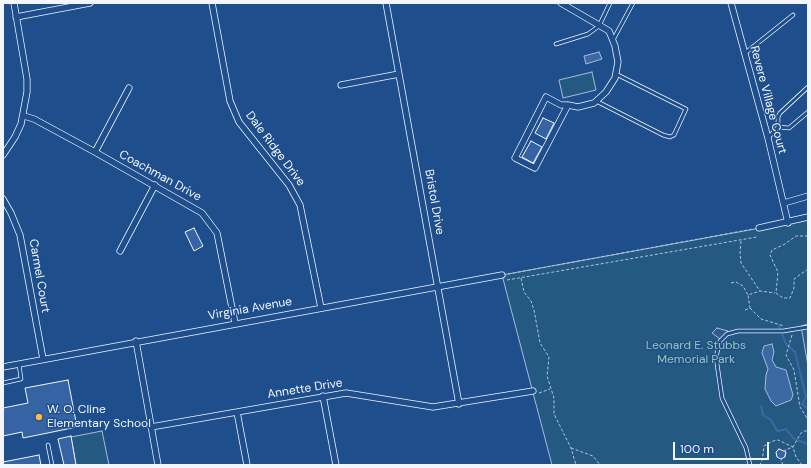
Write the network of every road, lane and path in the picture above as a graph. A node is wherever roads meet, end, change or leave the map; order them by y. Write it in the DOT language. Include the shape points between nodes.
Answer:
graph roads {
  1 [pos="14,3"];
  2 [pos="90,3"];
  3 [pos="212,3"];
  4 [pos="386,3"];
  5 [pos="561,3"];
  6 [pos="610,3"];
  7 [pos="633,3"];
  8 [pos="731,3"];
  9 [pos="793,15"];
  10 [pos="16,16"];
  11 [pos="599,26"];
  12 [pos="613,40"];
  13 [pos="556,44"];
  14 [pos="744,54"];
  15 [pos="399,74"];
  16 [pos="616,74"];
  17 [pos="341,85"];
  18 [pos="808,87"];
  19 [pos="129,88"];
  20 [pos="596,101"];
  21 [pos="568,105"];
  22 [pos="808,112"];
  23 [pos="24,116"];
  24 [pos="778,127"];
  25 [pos="768,138"];
  26 [pos="95,152"];
  27 [pos="3,155"];
  28 [pos="155,185"];
  29 [pos="808,196"];
  30 [pos="3,200"];
  31 [pos="784,203"];
  32 [pos="808,217"];
  33 [pos="788,223"];
  34 [pos="759,228"];
  35 [pos="808,236"];
  36 [pos="757,237"];
  37 [pos="741,240"];
  38 [pos="120,251"];
  39 [pos="808,269"];
  40 [pos="503,278"];
  41 [pos="521,278"];
  42 [pos="731,283"];
  43 [pos="438,286"];
  44 [pos="760,291"];
  45 [pos="776,293"];
  46 [pos="748,295"];
  47 [pos="320,308"];
  48 [pos="750,308"];
  49 [pos="745,310"];
  50 [pos="234,323"];
  51 [pos="808,327"];
  52 [pos="793,329"];
  53 [pos="136,341"];
  54 [pos="43,359"];
  55 [pos="19,364"];
  56 [pos="3,367"];
  57 [pos="3,383"];
  58 [pos="551,388"];
  59 [pos="533,391"];
  60 [pos="323,396"];
  61 [pos="459,404"];
  62 [pos="237,412"];
  63 [pos="808,420"];
  64 [pos="151,427"];
  65 [pos="808,431"];
  66 [pos="48,445"];
  67 [pos="793,447"];
  68 [pos="571,448"];
  69 [pos="52,465"];
  70 [pos="158,465"];
  71 [pos="247,465"];
  72 [pos="336,465"];
  73 [pos="576,465"];
  74 [pos="600,465"];
  75 [pos="750,465"];
  76 [pos="759,465"];
  77 [pos="783,465"];
  78 [pos="802,465"];
  1 -- 10 [label="street"];
  2 -- 10 [label="street"];
  3 -- 47 [label="street, Dale Ridge Drive" via="230,101 239,122 289,185 300,205"];
  4 -- 15 [label="street, Bristol Drive"];
  5 -- 11 [label="street"];
  6 -- 11 [label="lane"];
  7 -- 12 [label="lane"];
  8 -- 14 [label="street, Revere Village Court"];
  9 -- 14 [label="lane"];
  10 -- 23 [label="street" via="27,79 28,92"];
  11 -- 12 [label="street" via="609,32"];
  11 -- 13 [label="lane" via="588,34"];
  12 -- 16 [label="street" via="618,62"];
  14 -- 25 [label="street, Revere Village Court"];
  15 -- 17 [label="street"];
  15 -- 43 [label="street, Bristol Drive"];
  16 -- 20 [label="street" via="606,92"];
  16 -- 20 [label="lane" via="686,109 674,135 663,135"];
  18 -- 24 [label="lane" via="780,113"];
  19 -- 26 [label="street"];
  20 -- 21 [label="street" via="578,107"];
  21 -- 21 [label="street" via="561,105 546,97 515,158 535,168"];
  22 -- 24 [label="lane" via="789,128"];
  23 -- 26 [label="street, Coachman Drive" via="34,118"];
  23 -- 27 [label="street" via="15,137"];
  24 -- 25 [label="lane"];
  25 -- 31 [label="street, Revere Village Court"];
  26 -- 28 [label="street, Coachman Drive"];
  28 -- 38 [label="street"];
  28 -- 50 [label="street, Coachman Drive" via="202,213 214,227"];
  29 -- 31 [label="street"];
  30 -- 54 [label="street, Carmel Court" via="12,213 20,235"];
  31 -- 33 [label="street, Revere Village Court"];
  32 -- 33 [label="street"];
  33 -- 34 [label="street"];
  34 -- 40 [label="path"];
  35 -- 45 [label="path" via="796,236 772,250 770,255 778,272"];
  36 -- 37 [label="path"];
  37 -- 41 [label="path"];
  37 -- 44 [label="path" via="741,263"];
  39 -- 45 [label="path" via="794,279 790,298 783,298"];
  40 -- 41 [label="path"];
  40 -- 43 [label="street, Virginia Avenue"];
  41 -- 58 [label="path" via="524,292 534,310 540,343 549,357 547,376"];
  42 -- 46 [label="path" via="736,282 743,286"];
  43 -- 47 [label="street, Virginia Avenue"];
  43 -- 61 [label="street, Bristol Drive"];
  44 -- 45 [label="path"];
  44 -- 46 [label="path"];
  46 -- 48 [label="path"];
  47 -- 50 [label="street, Virginia Avenue"];
  48 -- 49 [label="path"];
  48 -- 52 [label="path" via="761,319"];
  50 -- 53 [label="street, Virginia Avenue"];
  51 -- 52 [label="lane"];
  52 -- 63 [label="path" via="786,355 794,370 800,407"];
  52 -- 75 [label="lane" via="738,331 727,334 720,340 716,357 722,398 746,448"];
  53 -- 54 [label="street, Virginia Avenue"];
  53 -- 64 [label="street"];
  54 -- 55 [label="street, Virginia Avenue"];
  55 -- 56 [label="street, Virginia Avenue"];
  55 -- 57 [label="lane" via="21,379"];
  58 -- 59 [label="path" via="534,394"];
  58 -- 68 [label="path" via="554,414"];
  59 -- 61 [label="street, Annette Drive"];
  60 -- 61 [label="street, Annette Drive" via="355,393 433,407"];
  60 -- 62 [label="street, Annette Drive"];
  60 -- 72 [label="street"];
  62 -- 64 [label="street, Annette Drive"];
  62 -- 71 [label="street"];
  64 -- 70 [label="street"];
  65 -- 67 [label="path" via="801,433"];
  66 -- 69 [label="lane"];
  67 -- 76 [label="path" via="778,440 773,441 764,446 762,462"];
  67 -- 77 [label="path" via="785,450 785,456 781,460"];
  67 -- 78 [label="path"];
  68 -- 73 [label="path"];
  68 -- 74 [label="path" via="593,456"];
}
